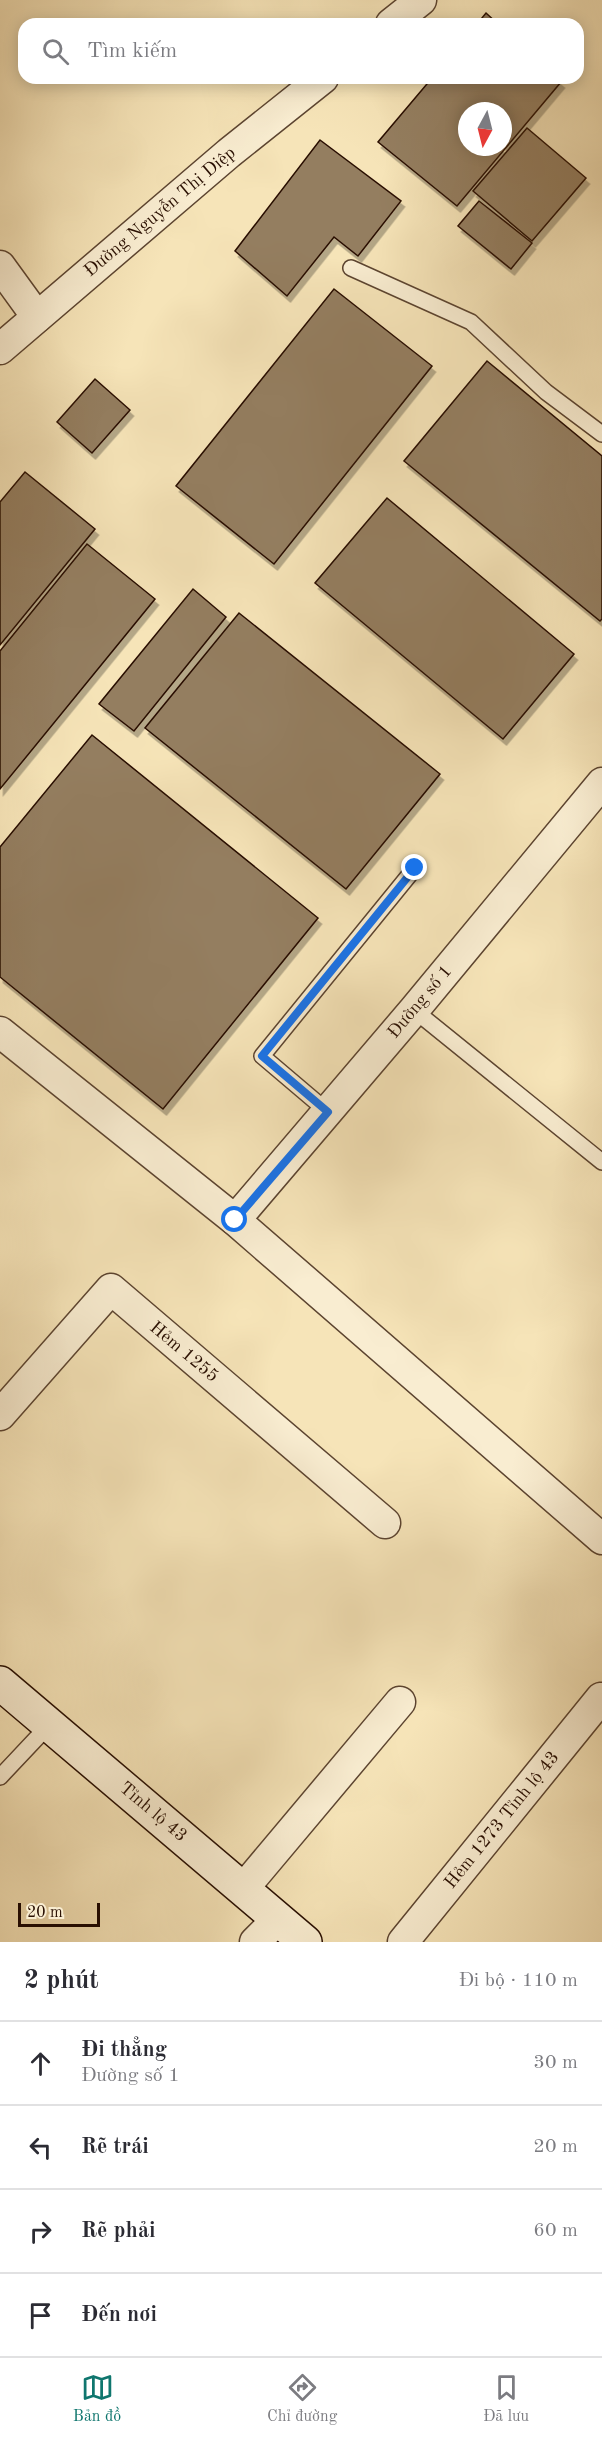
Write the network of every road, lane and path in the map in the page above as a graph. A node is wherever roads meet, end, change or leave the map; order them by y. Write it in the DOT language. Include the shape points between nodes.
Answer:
graph roads {
  1 [pos="421,0"];
  2 [pos="398,18"];
  3 [pos="315,84"];
  4 [pos="0,266"];
  5 [pos="351,268"];
  6 [pos="37,317"];
  7 [pos="0,349"];
  8 [pos="602,434"];
  9 [pos="602,783"];
  10 [pos="415,868"];
  11 [pos="414,1010"];
  12 [pos="0,1032"];
  13 [pos="328,1112"];
  14 [pos="602,1162"];
  15 [pos="235,1220"];
  16 [pos="0,1415"];
  17 [pos="386,1523"];
  18 [pos="602,1539"];
  19 [pos="0,1683"];
  20 [pos="601,1698"];
  21 [pos="400,1702"];
  22 [pos="50,1725"];
  23 [pos="0,1777"];
  24 [pos="243,1889"];
  25 [pos="278,1919"];
  26 [pos="255,1942"];
  27 [pos="305,1942"];
  28 [pos="404,1942"];
  1 -- 2 [label="street"];
  3 -- 6 [label="street, Đường Nguyễn Thị Diệp"];
  4 -- 6 [label="street"];
  5 -- 8 [label="lane" via="471,322 546,392"];
  6 -- 7 [label="street, Đường Nguyễn Thị Diệp"];
  9 -- 11 [label="street, Đường số 1"];
  10 -- 13 [label="lane" via="262,1056"];
  11 -- 13 [label="street, Đường số 1"];
  11 -- 14 [label="lane"];
  12 -- 15 [label="street"];
  13 -- 15 [label="street, Đường số 1"];
  15 -- 18 [label="street"];
  16 -- 17 [label="street, Hẻm 1255" via="111,1289"];
  19 -- 22 [label="main road, Tỉnh lộ 43"];
  20 -- 28 [label="street, Hẻm 1273 Tỉnh lộ 43"];
  21 -- 24 [label="street"];
  22 -- 23 [label="lane"];
  22 -- 24 [label="main road, Tỉnh lộ 43"];
  24 -- 25 [label="main road, Tỉnh lộ 43"];
  25 -- 26 [label="street"];
  25 -- 27 [label="main road, Tỉnh lộ 43"];
}
